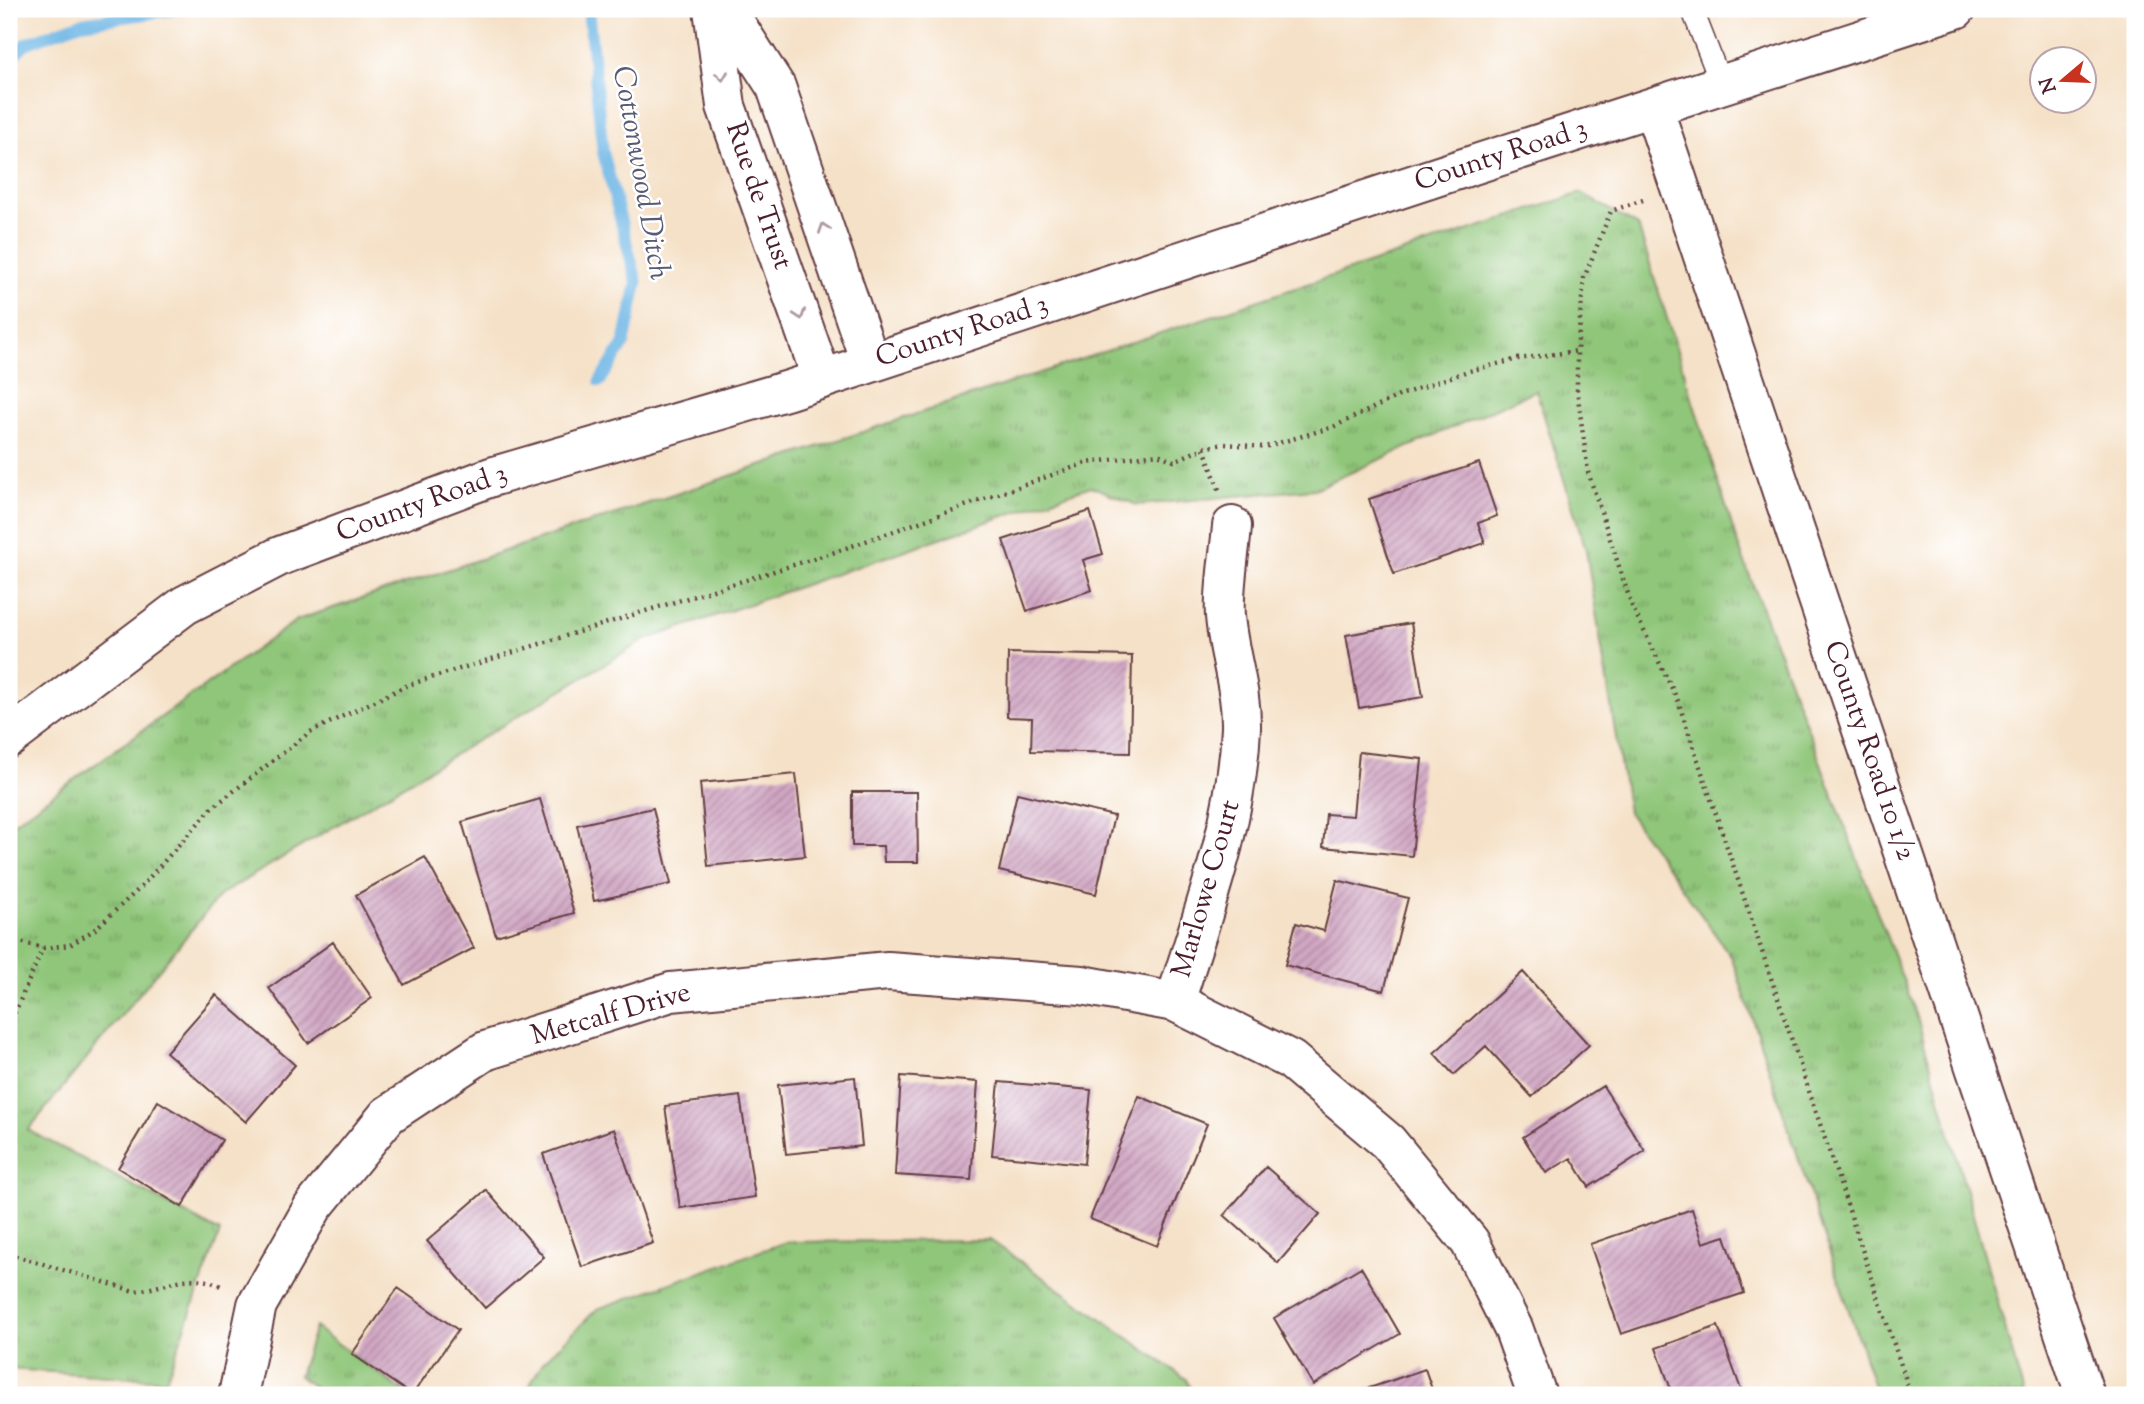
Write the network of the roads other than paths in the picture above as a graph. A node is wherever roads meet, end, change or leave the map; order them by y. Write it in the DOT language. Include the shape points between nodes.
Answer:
graph roads {
  1 [pos="713,9"];
  2 [pos="726,9"];
  3 [pos="1692,9"];
  4 [pos="1956,9"];
  5 [pos="1721,86"];
  6 [pos="1653,107"];
  7 [pos="870,362"];
  8 [pos="822,379"];
  9 [pos="1232,526"];
  10 [pos="9,738"];
  11 [pos="1175,1002"];
  12 [pos="238,1395"];
  13 [pos="1537,1395"];
  14 [pos="2085,1395"];
  1 -- 8 [label="street, Rue de Trust, one-way" via="726,106"];
  7 -- 2 [label="street, Rue de Trust, one-way" via="776,87"];
  3 -- 5 [label="lane"];
  4 -- 5 [label="street, County Road 3"];
  5 -- 6 [label="street, County Road 3"];
  6 -- 7 [label="street, County Road 3"];
  6 -- 14 [label="street, County Road 10 1/2"];
  7 -- 8 [label="street, County Road 3"];
  8 -- 10 [label="street, County Road 3" via="491,477 280,556 185,605"];
  9 -- 11 [label="street, Marlowe Court" via="1225,616 1239,691 1237,779 1223,853"];
  11 -- 12 [label="street, Metcalf Drive" via="1082,985 888,971 671,992 485,1051 388,1115 313,1207 257,1305"];
  11 -- 13 [label="street, Metcalf Drive" via="1291,1060 1388,1142 1470,1242 1514,1330"];
}
